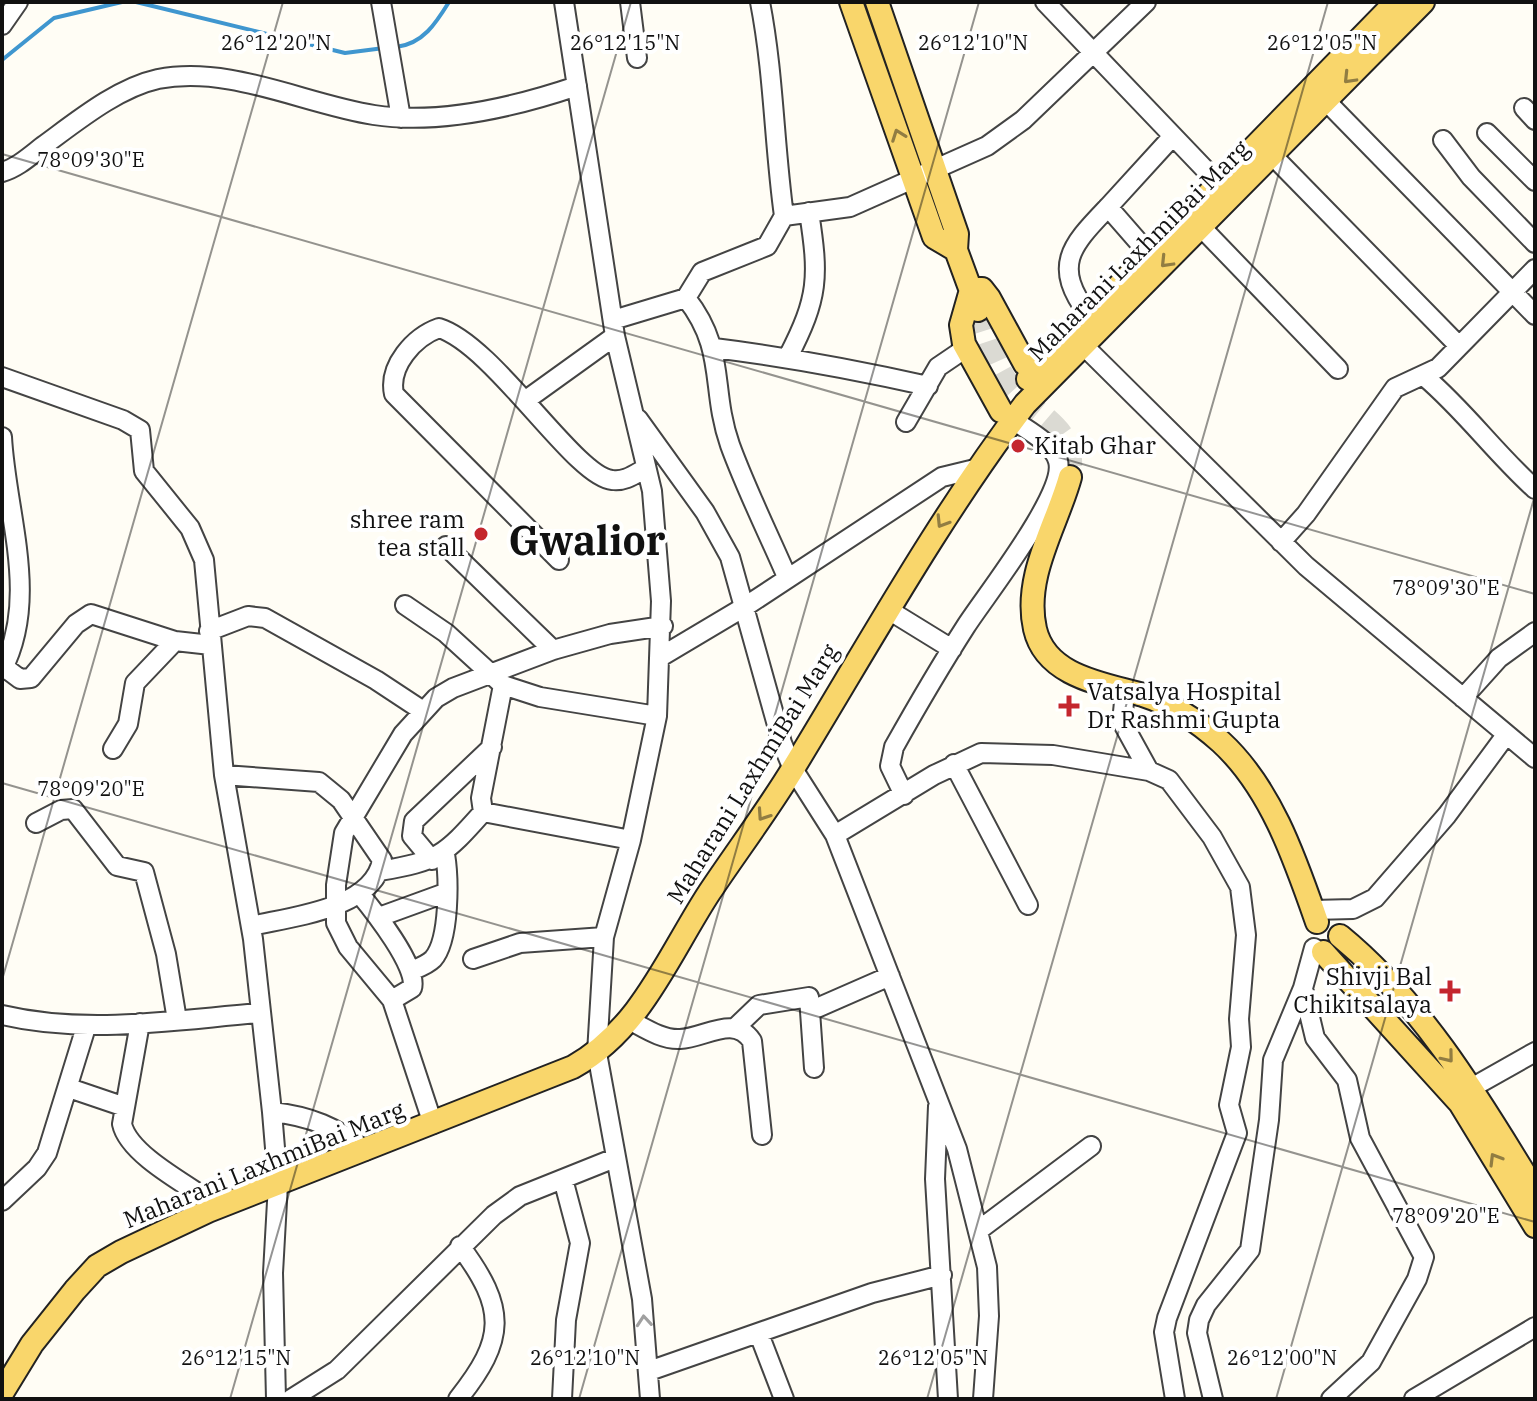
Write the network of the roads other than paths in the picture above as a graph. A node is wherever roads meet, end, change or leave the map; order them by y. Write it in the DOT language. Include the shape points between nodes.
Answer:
graph roads {
  1 [pos="18,2"];
  2 [pos="381,2"];
  3 [pos="564,2"];
  4 [pos="630,2"];
  5 [pos="760,2"];
  6 [pos="851,2"];
  7 [pos="877,2"];
  8 [pos="1045,2"];
  9 [pos="1146,2"];
  10 [pos="1396,2"];
  11 [pos="1423,2"];
  12 [pos="2,25"];
  13 [pos="1092,53"];
  14 [pos="637,58"];
  15 [pos="577,86"];
  16 [pos="1326,101"];
  17 [pos="401,118"];
  18 [pos="1487,133"];
  19 [pos="1173,136"];
  20 [pos="1443,140"];
  21 [pos="1271,154"];
  22 [pos="935,171"];
  23 [pos="5,176"];
  24 [pos="914,180"];
  25 [pos="1535,181"];
  26 [pos="1219,184"];
  27 [pos="1108,207"];
  28 [pos="809,212"];
  29 [pos="784,216"];
  30 [pos="1201,227"];
  31 [pos="1535,243"];
  32 [pos="956,250"];
  33 [pos="1149,254"];
  34 [pos="1535,269"];
  35 [pos="1512,292"];
  36 [pos="686,298"];
  37 [pos="974,300"];
  38 [pos="1535,315"];
  39 [pos="614,328"];
  40 [pos="1083,330"];
  41 [pos="1458,345"];
  42 [pos="714,348"];
  43 [pos="966,348"];
  44 [pos="788,357"];
  45 [pos="1338,369"];
  46 [pos="2,377"];
  47 [pos="1425,377"];
  48 [pos="928,386"];
  49 [pos="526,400"];
  50 [pos="632,411"];
  51 [pos="1007,416"];
  52 [pos="906,422"];
  53 [pos="2,437"];
  54 [pos="646,468"];
  55 [pos="965,471"];
  56 [pos="1070,477"];
  57 [pos="1535,489"];
  58 [pos="1281,542"];
  59 [pos="446,546"];
  60 [pos="559,560"];
  61 [pos="787,577"];
  62 [pos="405,605"];
  63 [pos="746,606"];
  64 [pos="887,609"];
  65 [pos="663,626"];
  66 [pos="1535,632"];
  67 [pos="210,638"];
  68 [pos="175,641"];
  69 [pos="952,649"];
  70 [pos="553,650"];
  71 [pos="662,656"];
  72 [pos="3,668"];
  73 [pos="496,680"];
  74 [pos="1125,692"];
  75 [pos="1463,698"];
  76 [pos="423,711"];
  77 [pos="657,716"];
  78 [pos="1506,735"];
  79 [pos="492,747"];
  80 [pos="113,749"];
  81 [pos="1535,758"];
  82 [pos="954,764"];
  83 [pos="793,769"];
  84 [pos="1149,771"];
  85 [pos="224,775"];
  86 [pos="904,795"];
  87 [pos="483,812"];
  88 [pos="353,816"];
  89 [pos="36,823"];
  90 [pos="835,835"];
  91 [pos="631,840"];
  92 [pos="438,857"];
  93 [pos="380,871"];
  94 [pos="359,893"];
  95 [pos="445,893"];
  96 [pos="1028,905"];
  97 [pos="334,907"];
  98 [pos="1315,916"];
  99 [pos="379,917"];
  100 [pos="251,926"];
  101 [pos="1340,936"];
  102 [pos="604,937"];
  103 [pos="1319,950"];
  104 [pos="473,959"];
  105 [pos="411,971"];
  106 [pos="890,976"];
  107 [pos="1303,988"];
  108 [pos="392,1000"];
  109 [pos="810,1011"];
  110 [pos="260,1013"];
  111 [pos="2,1015"];
  112 [pos="177,1020"];
  113 [pos="631,1021"];
  114 [pos="140,1023"];
  115 [pos="86,1027"];
  116 [pos="736,1027"];
  117 [pos="1535,1052"];
  118 [pos="597,1053"];
  119 [pos="814,1068"];
  120 [pos="1473,1087"];
  121 [pos="69,1088"];
  122 [pos="938,1101"];
  123 [pos="125,1107"];
  124 [pos="272,1112"];
  125 [pos="433,1124"];
  126 [pos="762,1135"];
  127 [pos="1091,1146"];
  128 [pos="365,1151"];
  129 [pos="615,1158"];
  130 [pos="563,1179"];
  131 [pos="278,1184"];
  132 [pos="1533,1185"];
  133 [pos="2,1201"];
  134 [pos="219,1207"];
  135 [pos="1535,1226"];
  136 [pos="979,1230"];
  137 [pos="460,1246"];
  138 [pos="942,1275"];
  139 [pos="1535,1327"];
  140 [pos="759,1334"];
  141 [pos="649,1371"];
  142 [pos="2,1393"];
  143 [pos="276,1399"];
  144 [pos="291,1399"];
  145 [pos="458,1399"];
  146 [pos="562,1399"];
  147 [pos="650,1399"];
  148 [pos="784,1399"];
  149 [pos="948,1399"];
  150 [pos="983,1399"];
  151 [pos="1175,1399"];
  152 [pos="1213,1399"];
  153 [pos="1331,1399"];
  154 [pos="1414,1399"];
  1 -- 12 [label="street"];
  2 -- 17 [label="street"];
  3 -- 15 [label="street"];
  4 -- 14 [label="street"];
  5 -- 29 [label="street" via="772,66 774,145"];
  24 -- 6 [label="main road, one-way"];
  7 -- 22 [label="main road"];
  8 -- 13 [label="street"];
  9 -- 13 [label="street"];
  10 -- 26 [label="main road"];
  11 -- 16 [label="main road, Maharani LaxhmiBai Marg, one-way"];
  13 -- 19 [label="street"];
  13 -- 22 [label="street" via="1023,120 987,146"];
  15 -- 17 [label="street" via="512,105"];
  15 -- 39 [label="street"];
  16 -- 21 [label="main road, Maharani LaxhmiBai Marg"];
  16 -- 35 [label="street"];
  17 -- 23 [label="street" via="224,80 157,79 81,119"];
  18 -- 25 [label="street"];
  19 -- 26 [label="street"];
  19 -- 27 [label="street"];
  20 -- 31 [label="street"];
  21 -- 30 [label="main road, Maharani LaxhmiBai Marg"];
  21 -- 41 [label="street"];
  22 -- 24 [label="street"];
  22 -- 32 [label="main road" via="957,234"];
  24 -- 28 [label="street" via="850,207"];
  24 -- 32 [label="main road" via="934,237"];
  26 -- 33 [label="main road"];
  27 -- 33 [label="street"];
  27 -- 40 [label="street" via="1082,233 1070,258"];
  28 -- 29 [label="street"];
  28 -- 44 [label="street" via="815,297"];
  29 -- 36 [label="street" via="767,246 702,272"];
  30 -- 40 [label="main road, Maharani LaxhmiBai Marg, one-way"];
  30 -- 45 [label="street"];
  32 -- 37 [label="main road"];
  33 -- 40 [label="main road"];
  34 -- 35 [label="street"];
  35 -- 38 [label="street"];
  35 -- 41 [label="street"];
  36 -- 39 [label="street"];
  36 -- 42 [label="street"];
  37 -- 40 [label="main road" via="982,289 1028,366 1065,333"];
  37 -- 43 [label="main road" via="961,325"];
  39 -- 49 [label="street"];
  39 -- 50 [label="street"];
  40 -- 51 [label="main road, Maharani LaxhmiBai Marg"];
  40 -- 58 [label="street"];
  41 -- 47 [label="street"];
  42 -- 44 [label="street"];
  42 -- 61 [label="street" via="729,443"];
  43 -- 48 [label="street" via="938,367"];
  43 -- 51 [label="main road"];
  44 -- 48 [label="street"];
  46 -- 67 [label="street" via="140,430 144,471 200,545"];
  47 -- 57 [label="street"];
  47 -- 58 [label="street" via="1395,388"];
  48 -- 52 [label="street"];
  49 -- 54 [label="street" via="595,474 624,480"];
  49 -- 60 [label="street" via="464,342 439,328 425,333 396,366 392,383 399,403"];
  50 -- 54 [label="street"];
  50 -- 63 [label="street" via="719,535"];
  51 -- 55 [label="main road, Maharani LaxhmiBai Marg"];
  51 -- 69 [label="street" via="1054,453 1057,477 1035,525"];
  53 -- 72 [label="street" via="21,599"];
  54 -- 65 [label="street"];
  55 -- 61 [label="street" via="915,493"];
  55 -- 64 [label="main road, Maharani LaxhmiBai Marg, one-way"];
  56 -- 74 [label="main road" via="1038,570 1035,631 1044,649 1084,680"];
  58 -- 75 [label="street"];
  59 -- 70 [label="street"];
  61 -- 63 [label="street"];
  62 -- 73 [label="street" via="446,633"];
  63 -- 71 [label="street"];
  63 -- 83 [label="street" via="774,718"];
  64 -- 69 [label="street"];
  64 -- 83 [label="main road, Maharani LaxhmiBai Marg"];
  65 -- 70 [label="street"];
  65 -- 71 [label="street"];
  66 -- 75 [label="street" via="1499,658"];
  67 -- 68 [label="street"];
  67 -- 76 [label="street" via="248,616 265,618"];
  67 -- 85 [label="street"];
  68 -- 72 [label="street" via="91,614 76,624 31,678 20,679"];
  68 -- 80 [label="street" via="135,683 128,724"];
  69 -- 86 [label="street" via="894,747 890,766"];
  70 -- 73 [label="street"];
  71 -- 77 [label="street"];
  73 -- 76 [label="street" via="453,688"];
  73 -- 77 [label="street" via="540,697"];
  73 -- 79 [label="street"];
  74 -- 84 [label="street" via="1122,722"];
  74 -- 98 [label="main road" via="1143,695 1195,721 1245,767 1302,876"];
  75 -- 78 [label="street"];
  76 -- 88 [label="street"];
  77 -- 91 [label="street"];
  78 -- 81 [label="street"];
  78 -- 98 [label="street" via="1447,815 1375,898 1353,909"];
  79 -- 87 [label="street"];
  79 -- 92 [label="street" via="414,821 412,836"];
  82 -- 84 [label="street" via="981,753 1011,752"];
  82 -- 86 [label="street"];
  82 -- 96 [label="street"];
  83 -- 90 [label="street"];
  83 -- 113 [label="main road, Maharani LaxhmiBai Marg, one-way" via="693,917"];
  84 -- 151 [label="street" via="1177,786 1230,864 1240,887 1245,924 1241,1047 1229,1105 1237,1133 1167,1318 1164,1332"];
  85 -- 88 [label="street" via="319,782"];
  85 -- 100 [label="street"];
  86 -- 90 [label="street"];
  87 -- 91 [label="street"];
  87 -- 92 [label="street"];
  88 -- 93 [label="street" via="378,850"];
  88 -- 97 [label="street" via="341,845"];
  89 -- 112 [label="street" via="73,809 117,866 147,876"];
  90 -- 106 [label="street"];
  91 -- 102 [label="street"];
  92 -- 93 [label="street"];
  92 -- 95 [label="street"];
  93 -- 94 [label="street"];
  94 -- 97 [label="street"];
  94 -- 99 [label="street"];
  95 -- 99 [label="street"];
  95 -- 105 [label="street" via="447,912 435,957"];
  97 -- 100 [label="street"];
  97 -- 108 [label="street" via="348,947"];
  98 -- 101 [label="main road" via="1333,923"];
  98 -- 103 [label="main road" via="1309,935"];
  99 -- 105 [label="street"];
  100 -- 110 [label="street"];
  101 -- 103 [label="main road" via="1336,946"];
  101 -- 120 [label="main road, one-way" via="1373,965"];
  102 -- 104 [label="street" via="520,943"];
  102 -- 118 [label="street"];
  103 -- 107 [label="street"];
  135 -- 103 [label="main road, one-way" via="1460,1103 1355,983"];
  105 -- 108 [label="street" via="412,988"];
  106 -- 109 [label="street"];
  106 -- 122 [label="street"];
  107 -- 152 [label="street" via="1273,1060 1250,1250 1199,1320 1197,1333"];
  107 -- 153 [label="street" via="1309,1026 1347,1080 1360,1138 1424,1257 1371,1362"];
  108 -- 125 [label="street"];
  109 -- 116 [label="street" via="809,997 759,1005"];
  109 -- 119 [label="street"];
  110 -- 112 [label="street"];
  110 -- 124 [label="street"];
  111 -- 115 [label="street"];
  112 -- 114 [label="street"];
  113 -- 116 [label="street" via="682,1039"];
  113 -- 118 [label="main road, Maharani LaxhmiBai Marg"];
  114 -- 115 [label="street"];
  114 -- 123 [label="street"];
  115 -- 121 [label="street"];
  116 -- 126 [label="street" via="752,1041"];
  117 -- 120 [label="street"];
  118 -- 125 [label="main road, Maharani LaxhmiBai Marg"];
  118 -- 129 [label="street"];
  120 -- 132 [label="main road"];
  121 -- 123 [label="street"];
  121 -- 133 [label="street" via="47,1153"];
  122 -- 136 [label="street"];
  122 -- 138 [label="street" via="935,1179"];
  123 -- 134 [label="street" via="122,1124 132,1147"];
  124 -- 128 [label="street" via="312,1118"];
  124 -- 131 [label="street"];
  125 -- 128 [label="main road, Maharani LaxhmiBai Marg"];
  127 -- 136 [label="street"];
  128 -- 131 [label="main road, Maharani LaxhmiBai Marg"];
  129 -- 130 [label="street"];
  141 -- 129 [label="street, one-way" via="642,1299"];
  130 -- 137 [label="street" via="520,1196"];
  130 -- 146 [label="street" via="580,1243 566,1320"];
  131 -- 134 [label="main road, Maharani LaxhmiBai Marg"];
  131 -- 143 [label="street" via="273,1273"];
  134 -- 142 [label="main road, Maharani LaxhmiBai Marg" via="97,1266 32,1344"];
  136 -- 150 [label="street" via="989,1316"];
  137 -- 144 [label="street" via="337,1370"];
  137 -- 145 [label="street" via="476,1268 496,1324 493,1346"];
  138 -- 140 [label="street" via="872,1293"];
  138 -- 149 [label="street"];
  139 -- 154 [label="street"];
  140 -- 141 [label="street"];
  140 -- 148 [label="street"];
  141 -- 147 [label="street"];
}
